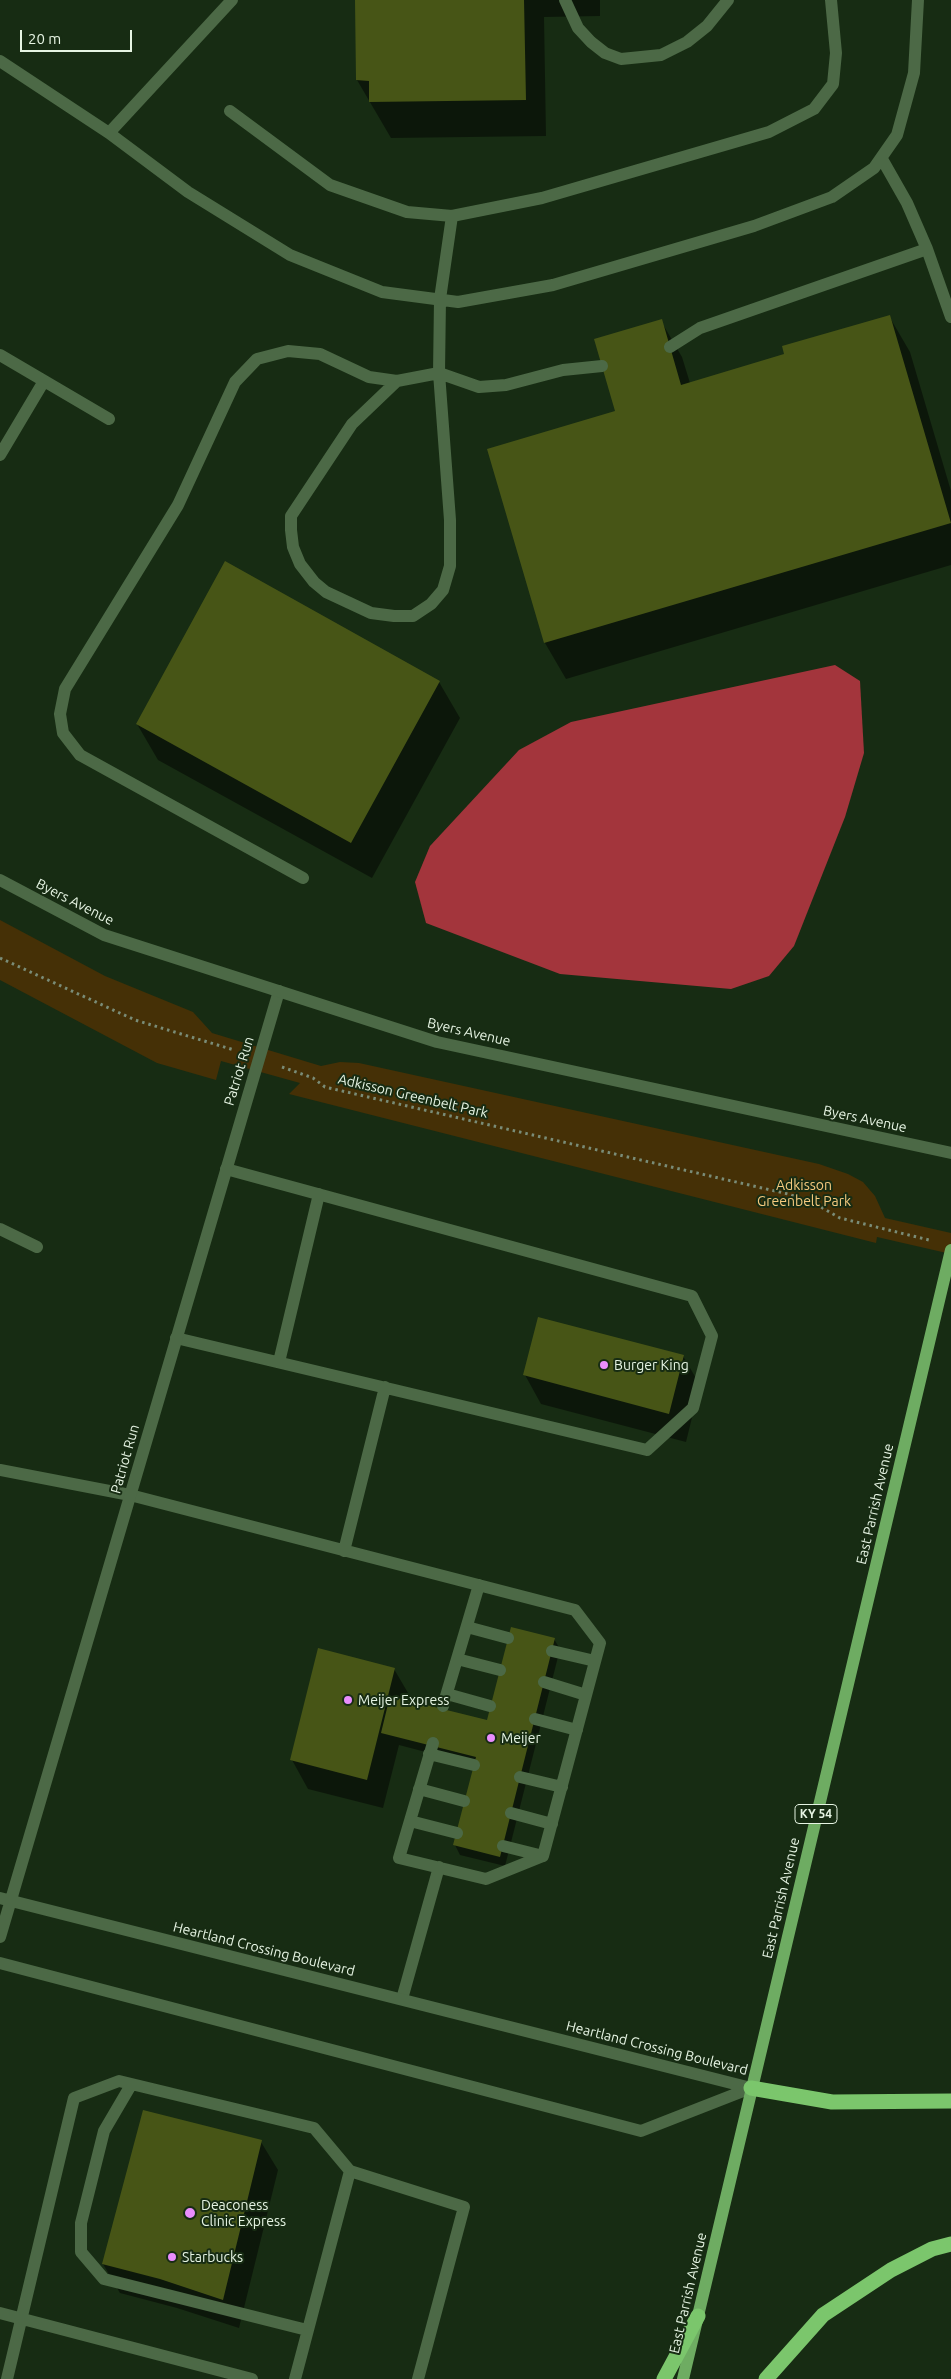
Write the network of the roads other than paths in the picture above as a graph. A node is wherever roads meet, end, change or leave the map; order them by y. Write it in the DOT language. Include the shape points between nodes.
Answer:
graph roads {
  1 [pos="232,0"];
  2 [pos="565,0"];
  3 [pos="728,0"];
  4 [pos="831,0"];
  5 [pos="918,0"];
  6 [pos="0,61"];
  7 [pos="230,112"];
  8 [pos="109,133"];
  9 [pos="882,159"];
  10 [pos="452,216"];
  11 [pos="927,248"];
  12 [pos="440,299"];
  13 [pos="951,317"];
  14 [pos="670,347"];
  15 [pos="0,355"];
  16 [pos="602,366"];
  17 [pos="439,373"];
  18 [pos="44,381"];
  19 [pos="397,381"];
  20 [pos="109,419"];
  21 [pos="0,455"];
  22 [pos="303,878"];
  23 [pos="0,880"];
  24 [pos="279,991"];
  25 [pos="951,1153"];
  26 [pos="226,1169"];
  27 [pos="319,1194"];
  28 [pos="0,1229"];
  29 [pos="37,1247"];
  30 [pos="951,1250"];
  31 [pos="176,1338"];
  32 [pos="279,1362"];
  33 [pos="385,1387"];
  34 [pos="0,1470"];
  35 [pos="130,1495"];
  36 [pos="344,1551"];
  37 [pos="479,1585"];
  38 [pos="467,1627"];
  39 [pos="508,1638"];
  40 [pos="552,1651"];
  41 [pos="458,1659"];
  42 [pos="595,1661"];
  43 [pos="500,1670"];
  44 [pos="544,1682"];
  45 [pos="586,1694"];
  46 [pos="490,1706"];
  47 [pos="535,1719"];
  48 [pos="577,1730"];
  49 [pos="474,1766"];
  50 [pos="520,1777"];
  51 [pos="562,1787"];
  52 [pos="419,1789"];
  53 [pos="464,1801"];
  54 [pos="511,1813"];
  55 [pos="410,1821"];
  56 [pos="552,1824"];
  57 [pos="456,1833"];
  58 [pos="503,1846"];
  59 [pos="543,1856"];
  60 [pos="439,1867"];
  61 [pos="5,1899"];
  62 [pos="0,1937"];
  63 [pos="0,1963"];
  64 [pos="402,1999"];
  65 [pos="131,2085"];
  66 [pos="752,2088"];
  67 [pos="951,2101"];
  68 [pos="350,2171"];
  69 [pos="951,2244"];
  70 [pos="0,2313"];
  71 [pos="698,2316"];
  72 [pos="20,2318"];
  73 [pos="307,2330"];
  74 [pos="6,2379"];
  75 [pos="252,2379"];
  76 [pos="295,2379"];
  77 [pos="418,2379"];
  78 [pos="664,2379"];
  79 [pos="683,2379"];
  80 [pos="766,2379"];
  1 -- 8 [label="street"];
  2 -- 3 [label="street" via="578,28 591,42 605,53 621,58 661,55 686,42 707,26"];
  4 -- 10 [label="street" via="836,53 833,84 814,108 768,132 542,198"];
  5 -- 9 [label="street" via="914,73 897,135"];
  6 -- 8 [label="street"];
  7 -- 10 [label="street" via="330,185 407,212"];
  8 -- 12 [label="street" via="188,192 290,255 382,292"];
  9 -- 11 [label="street"];
  9 -- 12 [label="street" via="832,197 754,226 554,285 458,302"];
  10 -- 12 [label="street"];
  11 -- 13 [label="street"];
  11 -- 14 [label="street" via="700,328"];
  12 -- 17 [label="street"];
  15 -- 18 [label="street"];
  16 -- 17 [label="street" via="564,370 506,385 479,387"];
  17 -- 19 [label="street"];
  17 -- 19 [label="street" via="450,520 450,566 443,590 432,604 413,616 371,613 326,592 300,564 293,547 291,516 352,424"];
  18 -- 20 [label="street"];
  18 -- 21 [label="street"];
  19 -- 22 [label="street" via="369,377 320,354 288,352 257,359 235,382 178,505 65,689 60,714 63,733 80,755"];
  23 -- 24 [label="street, Byers Avenue" via="104,935"];
  24 -- 25 [label="street, Byers Avenue" via="437,1042"];
  24 -- 26 [label="street, Patriot Run"];
  26 -- 27 [label="street"];
  26 -- 31 [label="street, Patriot Run"];
  27 -- 32 [label="street"];
  27 -- 33 [label="street" via="692,1296 712,1336 693,1408 648,1450"];
  28 -- 29 [label="street"];
  30 -- 66 [label="main road, East Parrish Avenue / KY 54"];
  31 -- 32 [label="street"];
  31 -- 35 [label="street, Patriot Run"];
  32 -- 33 [label="street"];
  33 -- 36 [label="street"];
  34 -- 35 [label="street"];
  35 -- 36 [label="street"];
  35 -- 61 [label="street, Patriot Run"];
  36 -- 37 [label="street"];
  37 -- 38 [label="street"];
  37 -- 42 [label="street" via="575,1610 600,1643"];
  38 -- 39 [label="street"];
  38 -- 41 [label="street"];
  40 -- 42 [label="street"];
  41 -- 43 [label="street"];
  41 -- 46 [label="street" via="445,1700"];
  42 -- 45 [label="street"];
  44 -- 45 [label="street"];
  45 -- 48 [label="street"];
  47 -- 48 [label="street"];
  48 -- 51 [label="street"];
  49 -- 52 [label="street" via="431,1749"];
  50 -- 51 [label="street"];
  51 -- 56 [label="street"];
  52 -- 53 [label="street"];
  52 -- 55 [label="street"];
  54 -- 56 [label="street"];
  55 -- 57 [label="street"];
  55 -- 60 [label="street" via="399,1858"];
  56 -- 59 [label="street"];
  58 -- 59 [label="street"];
  59 -- 60 [label="street" via="486,1879"];
  60 -- 64 [label="street"];
  61 -- 62 [label="street, Patriot Run"];
  61 -- 64 [label="street, Heartland Crossing Boulevard"];
  63 -- 66 [label="street, Heartland Crossing Boulevard" via="641,2132"];
  64 -- 66 [label="street, Heartland Crossing Boulevard"];
  65 -- 68 [label="street" via="314,2128"];
  65 -- 72 [label="street" via="119,2082 74,2098"];
  65 -- 73 [label="street" via="104,2131 81,2223 81,2252 104,2279"];
  66 -- 67 [label="highway" via="832,2102"];
  66 -- 71 [label="main road, East Parrish Avenue / KY 54"];
  68 -- 73 [label="street"];
  68 -- 77 [label="street" via="464,2207"];
  69 -- 80 [label="highway" via="932,2249 892,2270 823,2315"];
  70 -- 72 [label="street"];
  71 -- 78 [label="highway"];
  71 -- 79 [label="main road, East Parrish Avenue / KY 54"];
  72 -- 74 [label="street"];
  72 -- 75 [label="street"];
  73 -- 76 [label="street"];
}
